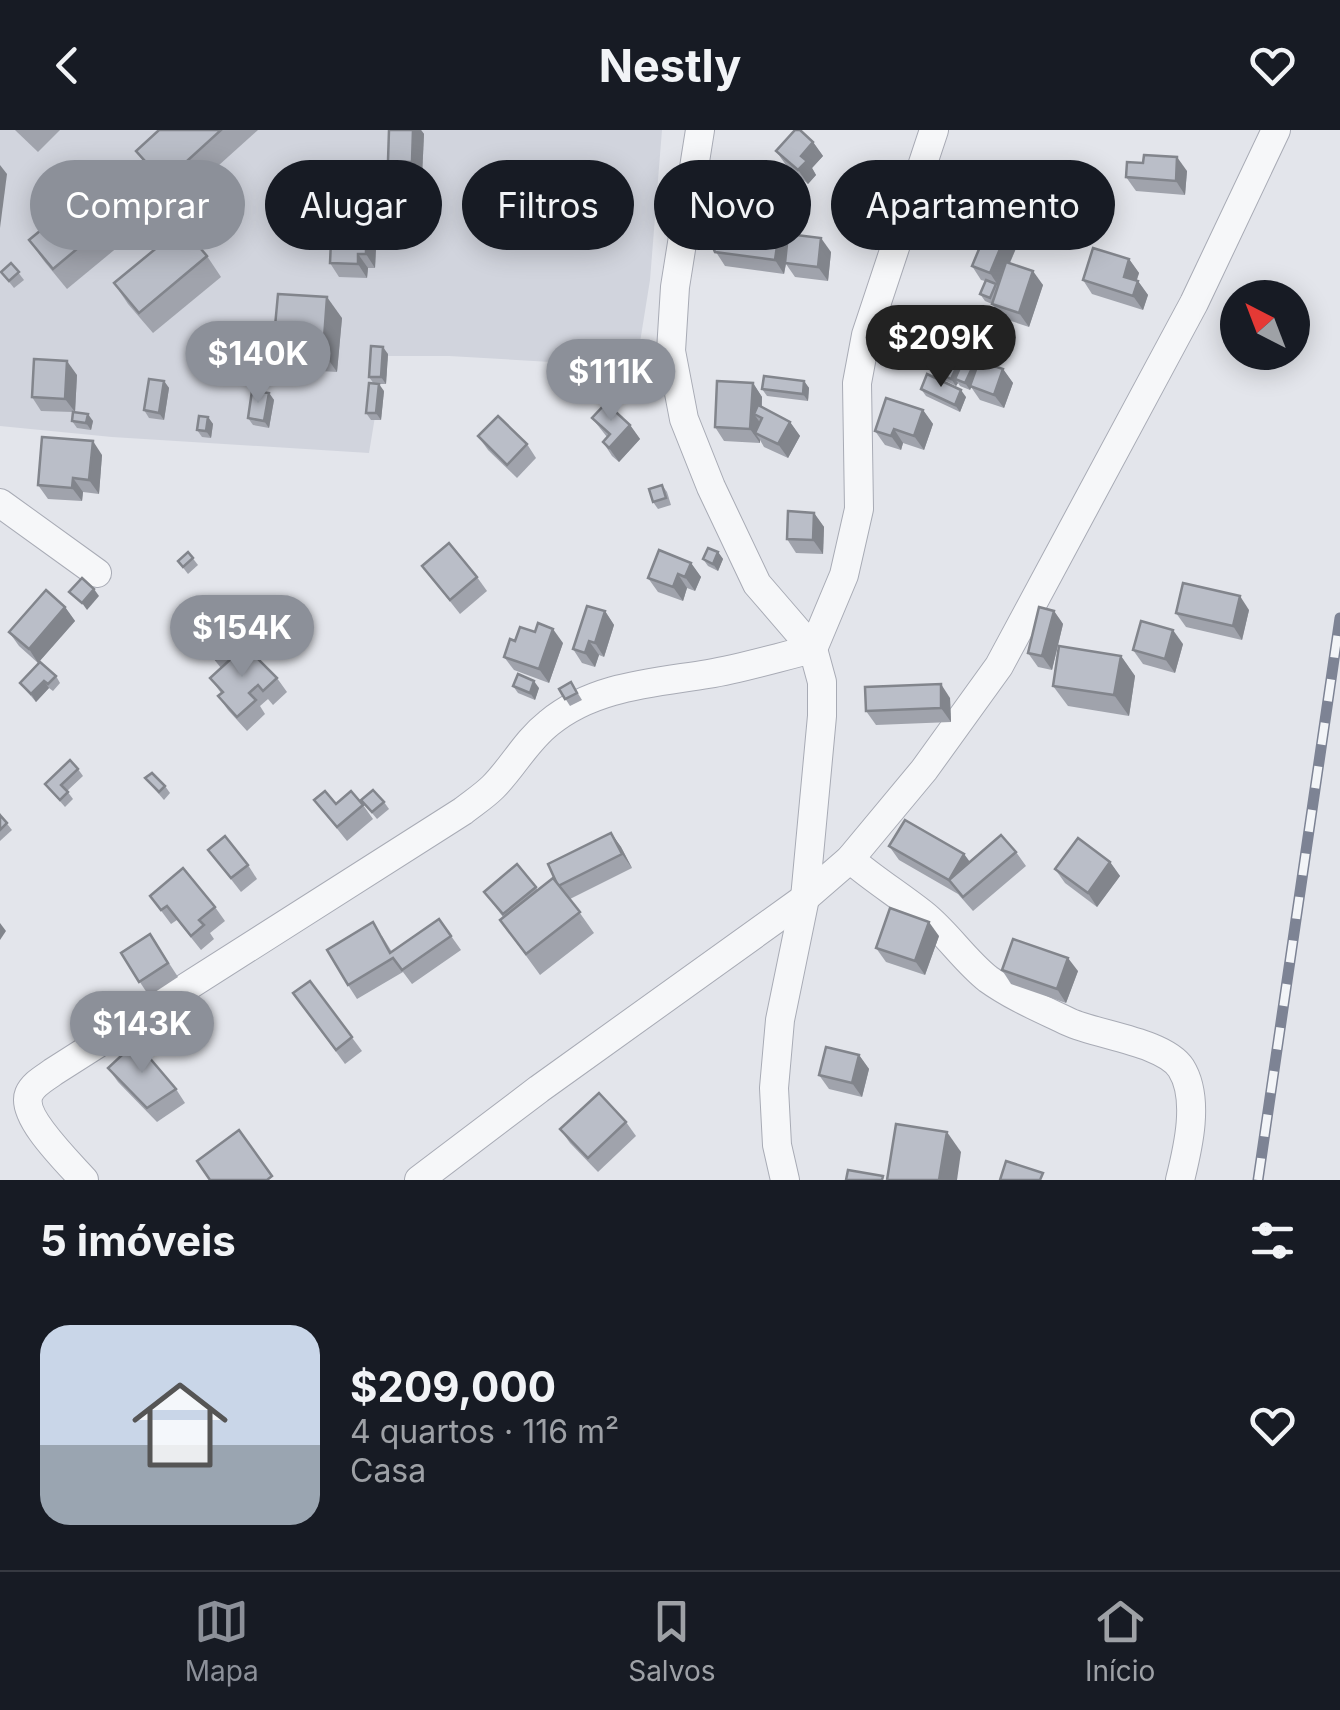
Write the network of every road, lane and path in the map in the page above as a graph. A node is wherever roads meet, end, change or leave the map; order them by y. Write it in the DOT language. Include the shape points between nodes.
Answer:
graph roads {
  1 [pos="700,130"];
  2 [pos="934,130"];
  3 [pos="1276,130"];
  4 [pos="0,503"];
  5 [pos="97,573"];
  6 [pos="813,648"];
  7 [pos="850,859"];
  8 [pos="804,898"];
  9 [pos="84,1180"];
  10 [pos="419,1180"];
  11 [pos="785,1180"];
  12 [pos="1180,1180"];
  1 -- 6 [label="street" via="673,319 684,420 757,584"];
  2 -- 6 [label="street" via="866,334 856,383 859,509 844,575"];
  3 -- 7 [label="street" via="1194,303 1000,666"];
  4 -- 5 [label="street"];
  6 -- 8 [label="street" via="822,716"];
  6 -- 9 [label="street" via="600,694 571,709 550,721 464,812 53,1072 32,1088 31,1117"];
  7 -- 8 [label="street"];
  7 -- 12 [label="street" via="922,913 988,979 1078,1026 1178,1063 1190,1109"];
  8 -- 10 [label="street"];
  8 -- 11 [label="street" via="774,1088"];
}
